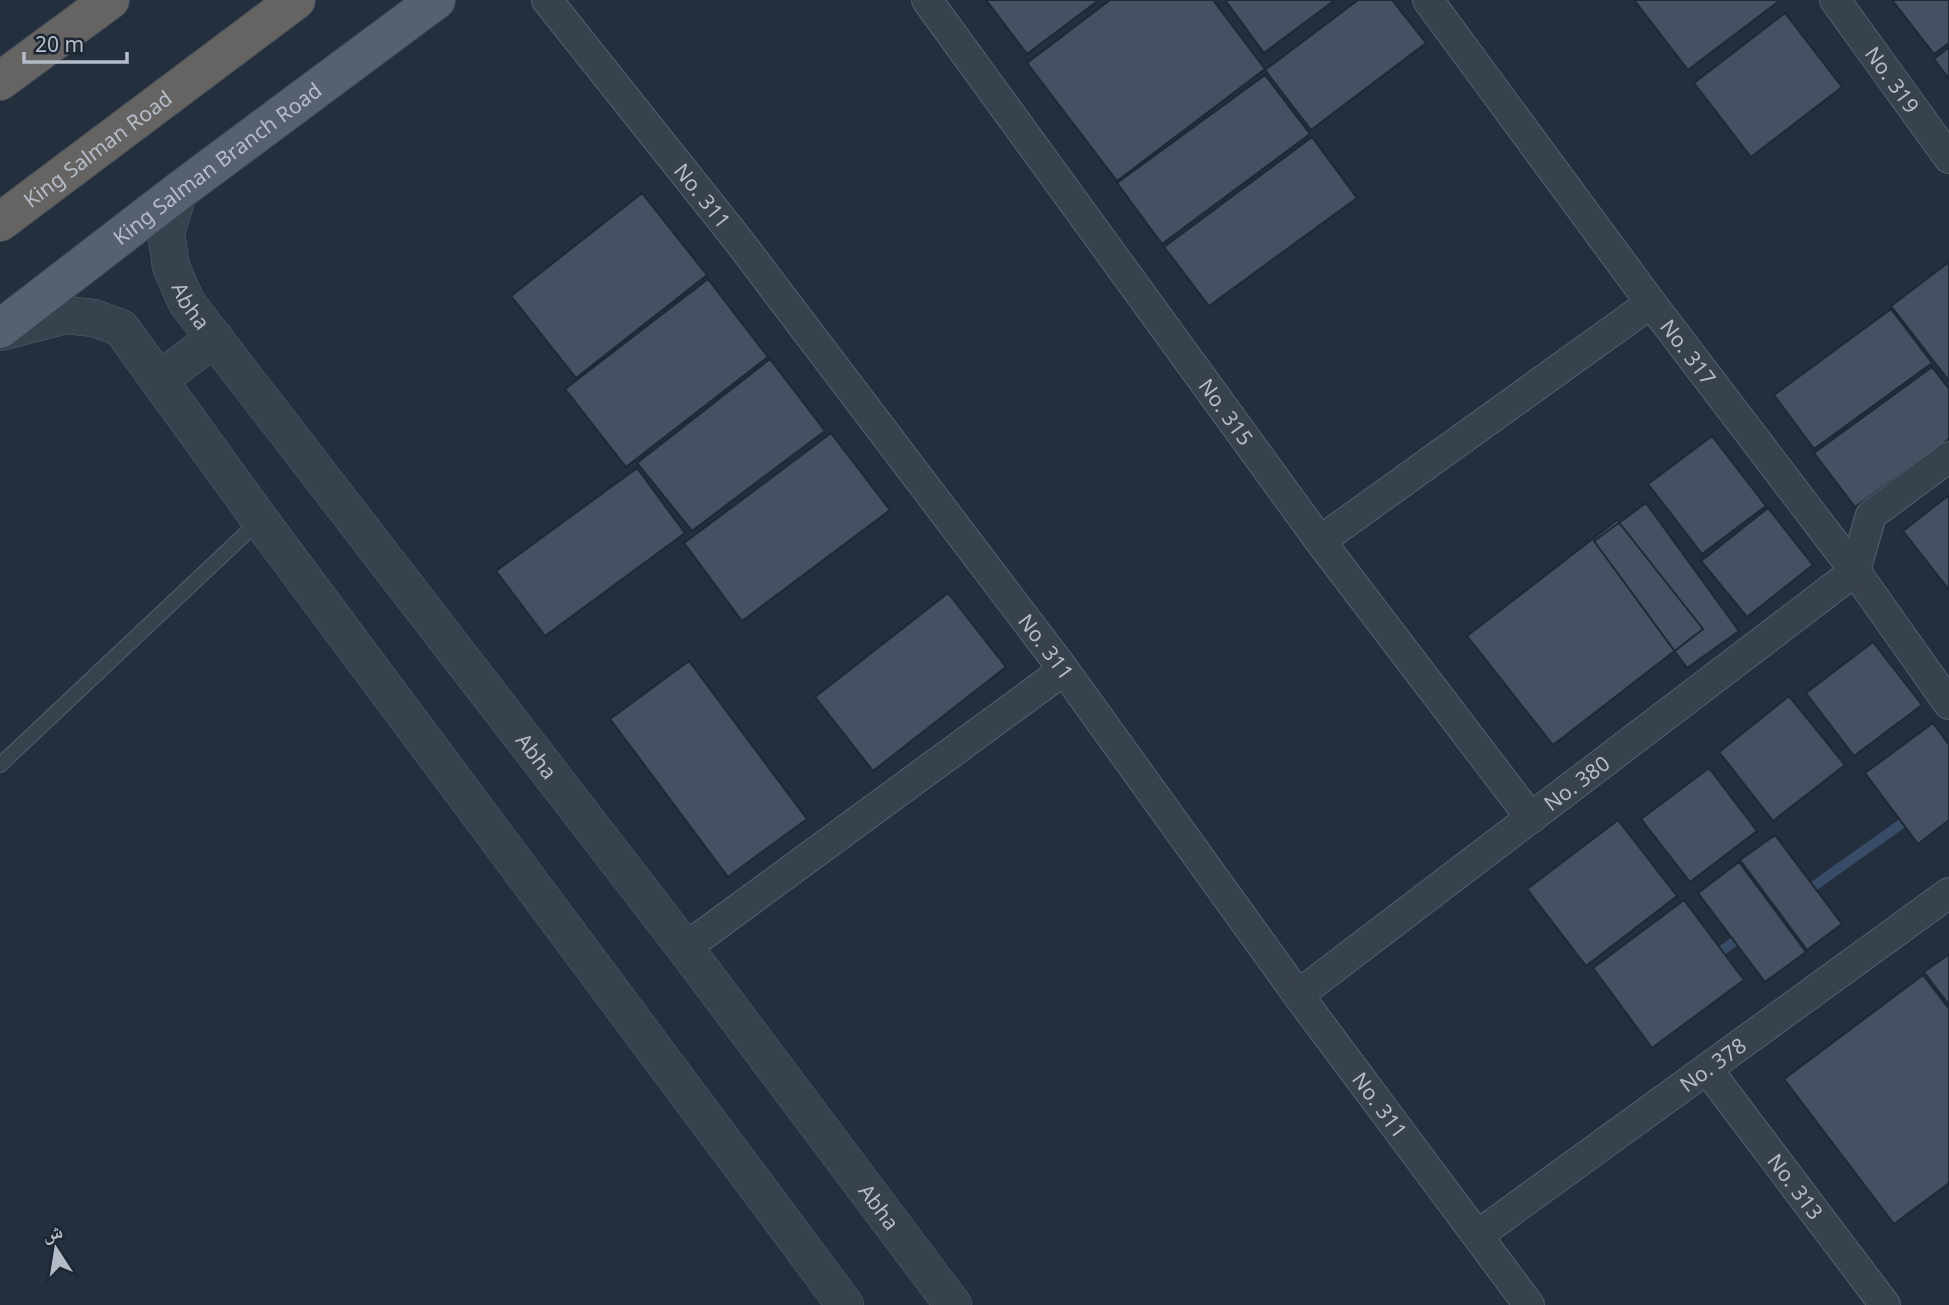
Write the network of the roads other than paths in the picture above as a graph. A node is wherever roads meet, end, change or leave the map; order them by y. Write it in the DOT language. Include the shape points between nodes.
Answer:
graph roads {
  1 [pos="110,0"];
  2 [pos="296,0"];
  3 [pos="436,0"];
  4 [pos="547,0"];
  5 [pos="927,0"];
  6 [pos="1429,0"];
  7 [pos="1835,0"];
  8 [pos="0,82"];
  9 [pos="1949,158"];
  10 [pos="178,191"];
  11 [pos="0,222"];
  12 [pos="1651,303"];
  13 [pos="0,330"];
  14 [pos="215,338"];
  15 [pos="159,380"];
  16 [pos="1949,457"];
  17 [pos="260,520"];
  18 [pos="1321,541"];
  19 [pos="1855,571"];
  20 [pos="1064,670"];
  21 [pos="1949,704"];
  22 [pos="0,765"];
  23 [pos="1531,818"];
  24 [pos="1949,893"];
  25 [pos="685,948"];
  26 [pos="1298,995"];
  27 [pos="1707,1069"];
  28 [pos="1478,1236"];
  29 [pos="845,1305"];
  30 [pos="953,1305"];
  31 [pos="1529,1305"];
  32 [pos="1885,1305"];
  1 -- 8 [label="highway"];
  2 -- 11 [label="highway, King Salman Road"];
  3 -- 10 [label="main road, King Salman Branch Road"];
  4 -- 20 [label="street, No. 311" via="738,240"];
  5 -- 18 [label="street, No. 315"];
  6 -- 12 [label="street, No. 317"];
  7 -- 9 [label="street, No. 319"];
  10 -- 13 [label="main road, King Salman Branch Road"];
  10 -- 14 [label="street, Abha" via="166,232 171,267 187,303"];
  12 -- 18 [label="street"];
  12 -- 19 [label="street, No. 317"];
  13 -- 15 [label="street" via="66,315 94,318 121,328"];
  14 -- 15 [label="street"];
  14 -- 25 [label="street, Abha"];
  15 -- 17 [label="street"];
  16 -- 19 [label="street" via="1871,514"];
  17 -- 22 [label="lane"];
  17 -- 29 [label="street"];
  18 -- 23 [label="street, No. 315"];
  19 -- 21 [label="street, No. 317"];
  19 -- 23 [label="street, No. 380"];
  20 -- 25 [label="street"];
  20 -- 26 [label="street, No. 311"];
  23 -- 26 [label="street, No. 380"];
  24 -- 27 [label="street, No. 378"];
  25 -- 30 [label="street, Abha"];
  26 -- 28 [label="street, No. 311"];
  27 -- 28 [label="street, No. 378"];
  27 -- 32 [label="street, No. 313"];
  28 -- 31 [label="street, No. 311"];
}
